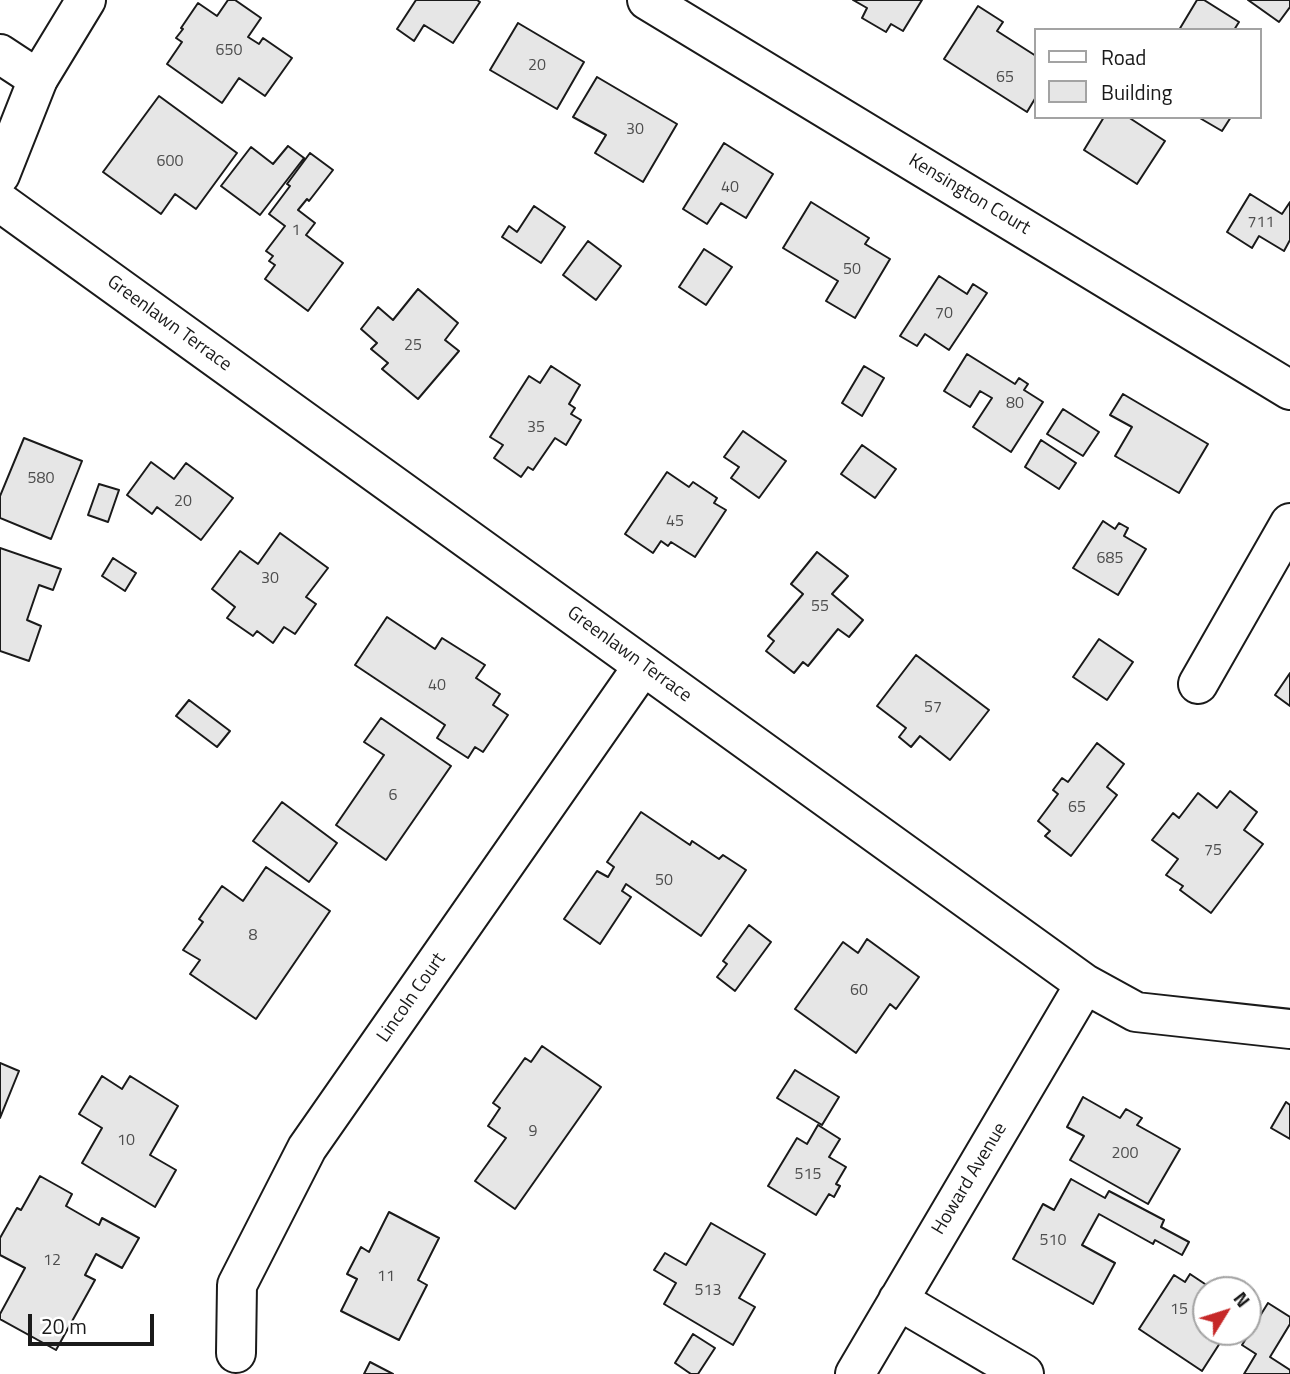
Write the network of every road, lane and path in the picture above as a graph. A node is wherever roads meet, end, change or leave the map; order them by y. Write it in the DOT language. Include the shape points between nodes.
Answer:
graph roads {
  1 [pos="86,0"];
  2 [pos="647,0"];
  3 [pos="0,54"];
  4 [pos="38,79"];
  5 [pos="0,175"];
  6 [pos="0,202"];
  7 [pos="1290,390"];
  8 [pos="1290,523"];
  9 [pos="643,666"];
  10 [pos="1198,684"];
  11 [pos="1085,984"];
  12 [pos="1290,1030"];
  13 [pos="898,1300"];
  14 [pos="236,1353"];
  15 [pos="855,1374"];
  16 [pos="1024,1374"];
  1 -- 4 [label="street"];
  2 -- 7 [label="street, Kensington Court"];
  3 -- 4 [label="street"];
  4 -- 5 [label="street"];
  6 -- 9 [label="street, Greenlawn Terrace"];
  8 -- 10 [label="street"];
  9 -- 11 [label="street, Greenlawn Terrace"];
  9 -- 14 [label="street, Lincoln Court" via="307,1148 237,1285"];
  11 -- 12 [label="street, Greenlawn Terrace" via="1136,1012"];
  11 -- 13 [label="street, Howard Avenue"];
  13 -- 15 [label="street, Howard Avenue"];
  13 -- 16 [label="street"];
}
